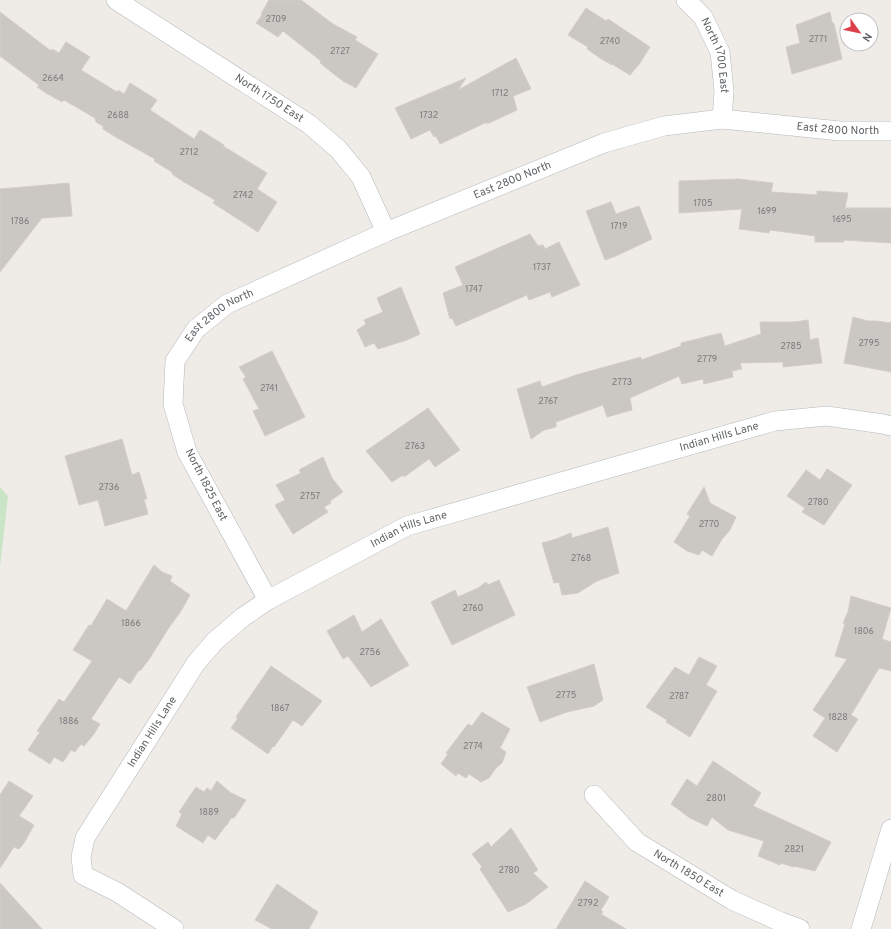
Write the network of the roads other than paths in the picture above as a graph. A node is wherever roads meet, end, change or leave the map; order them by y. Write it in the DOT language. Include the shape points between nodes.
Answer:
graph roads {
  1 [pos="116,0"];
  2 [pos="686,0"];
  3 [pos="722,119"];
  4 [pos="891,132"];
  5 [pos="386,232"];
  6 [pos="175,361"];
  7 [pos="891,426"];
  8 [pos="268,600"];
  9 [pos="594,795"];
  10 [pos="891,829"];
  11 [pos="174,929"];
  12 [pos="800,929"];
  13 [pos="861,929"];
  1 -- 5 [label="street, North 1750 East" via="309,124 338,149 361,177"];
  2 -- 3 [label="street, North 1700 East" via="703,17 720,52 724,91"];
  3 -- 4 [label="street, East 2800 North" via="840,131"];
  3 -- 5 [label="street, East 2800 North" via="664,126 604,142"];
  5 -- 6 [label="street, East 2800 North" via="227,304 196,329"];
  6 -- 8 [label="street, North 1825 East" via="172,404 187,452"];
  7 -- 8 [label="street, Indian Hills Lane" via="826,416 775,421 407,526"];
  8 -- 11 [label="street, Indian Hills Lane" via="215,641 196,663 85,838 81,857 83,875 117,892"];
  9 -- 12 [label="street, North 1850 East" via="637,842 732,900"];
  10 -- 13 [label="street"];
}
